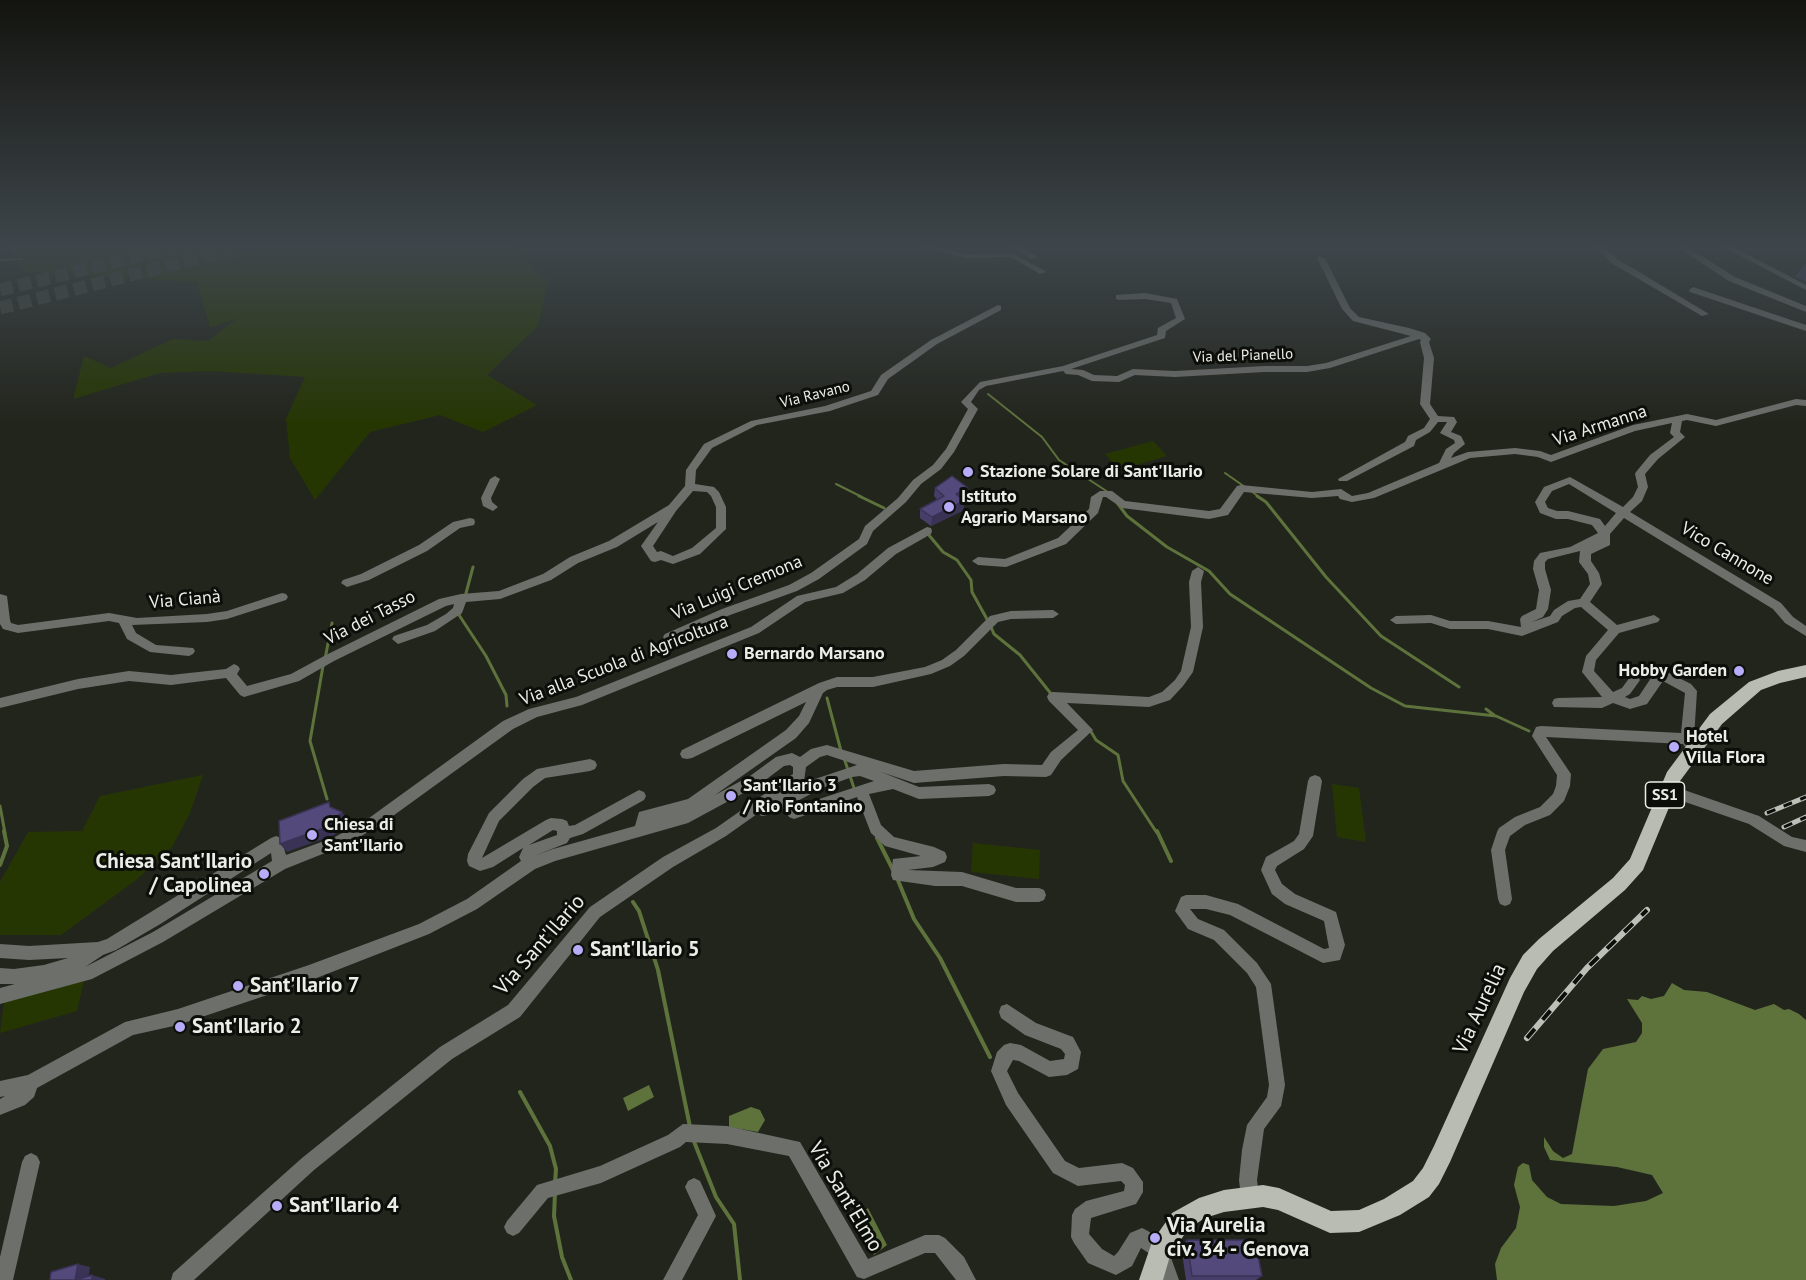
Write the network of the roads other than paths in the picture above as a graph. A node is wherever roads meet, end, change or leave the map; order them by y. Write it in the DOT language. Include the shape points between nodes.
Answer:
graph roads {
  1 [pos="1175,304"];
  2 [pos="1343,304"];
  3 [pos="1688,304"];
  4 [pos="1734,304"];
  5 [pos="998,308"];
  6 [pos="1706,314"];
  7 [pos="1806,328"];
  8 [pos="1422,335"];
  9 [pos="1065,368"];
  10 [pos="1806,403"];
  11 [pos="1435,419"];
  12 [pos="1677,421"];
  13 [pos="1444,463"];
  14 [pos="495,479"];
  15 [pos="1343,479"];
  16 [pos="690,487"];
  17 [pos="494,507"];
  18 [pos="673,508"];
  19 [pos="1625,512"];
  20 [pos="470,522"];
  21 [pos="927,531"];
  22 [pos="1605,534"];
  23 [pos="978,561"];
  24 [pos="1198,571"];
  25 [pos="347,583"];
  26 [pos="282,597"];
  27 [pos="0,598"];
  28 [pos="461,598"];
  29 [pos="1583,603"];
  30 [pos="1053,614"];
  31 [pos="1654,619"];
  32 [pos="1396,620"];
  33 [pos="124,621"];
  34 [pos="1531,628"];
  35 [pos="1615,630"];
  36 [pos="1806,632"];
  37 [pos="669,637"];
  38 [pos="398,639"];
  39 [pos="189,651"];
  40 [pos="1803,669"];
  41 [pos="1634,680"];
  42 [pos="818,690"];
  43 [pos="1610,697"];
  44 [pos="0,703"];
  45 [pos="1558,703"];
  46 [pos="1690,743"];
  47 [pos="687,753"];
  48 [pos="800,764"];
  49 [pos="590,765"];
  50 [pos="1315,781"];
  51 [pos="891,784"];
  52 [pos="861,790"];
  53 [pos="989,790"];
  54 [pos="1668,790"];
  55 [pos="639,796"];
  56 [pos="757,806"];
  57 [pos="794,813"];
  58 [pos="641,829"];
  59 [pos="565,833"];
  60 [pos="1806,846"];
  61 [pos="280,864"];
  62 [pos="530,865"];
  63 [pos="231,872"];
  64 [pos="232,891"];
  65 [pos="1039,895"];
  66 [pos="1505,899"];
  67 [pos="98,950"];
  68 [pos="0,951"];
  69 [pos="0,976"];
  70 [pos="0,996"];
  71 [pos="1007,1012"];
  72 [pos="30,1083"];
  73 [pos="0,1089"];
  74 [pos="0,1107"];
  75 [pos="31,1162"];
  76 [pos="694,1187"];
  77 [pos="1250,1197"];
  78 [pos="513,1227"];
  79 [pos="1160,1250"];
  80 [pos="4,1280"];
  81 [pos="180,1280"];
  82 [pos="672,1280"];
  83 [pos="967,1280"];
  84 [pos="1151,1280"];
  85 [pos="1170,1280"];
  1 -- 9 [label="street" via="1181,319 1161,330 1162,336"];
  2 -- 8 [label="street" via="1356,319"];
  3 -- 6 [label="street"];
  4 -- 7 [label="street"];
  5 -- 16 [label="street, Via Ravano" via="934,342 884,378 875,393 827,409 754,423 708,446 690,470"];
  8 -- 9 [label="street, Via del Pianello" via="1307,369 1133,372 1119,379 1092,378"];
  8 -- 11 [label="street" via="1427,339 1424,342 1429,358 1425,404"];
  9 -- 37 [label="street, Via Luigi Cremona" via="978,388 966,402 973,409 950,450 937,467 869,529 862,541 793,588"];
  10 -- 12 [label="street, Via Armanna" via="1796,402 1716,423 1687,417"];
  11 -- 13 [label="street" via="1451,419 1445,433 1458,438 1460,444"];
  11 -- 15 [label="street" via="1427,430 1411,438 1410,444"];
  12 -- 13 [label="street, Via Armanna" via="1633,428 1551,459 1540,454 1500,450 1468,454"];
  12 -- 19 [label="street" via="1675,433 1680,437 1640,474 1643,488"];
  13 -- 23 [label="street, Via Armanna" via="1370,496 1352,499 1341,492 1312,495 1241,488 1224,512 1209,515 1122,504 1108,493 1100,494 1094,510 1062,541 1006,563"];
  14 -- 17 [label="street" via="486,498 487,504"];
  16 -- 18 [label="street"];
  16 -- 18 [label="street" via="710,489 715,494 722,513 721,529 696,551 673,560 661,555 655,558 647,547"];
  18 -- 28 [label="street" via="547,577 500,595"];
  19 -- 22 [label="street"];
  19 -- 22 [label="street" via="1570,480 1546,492 1540,502 1544,510 1556,515 1568,514 1596,522"];
  19 -- 36 [label="street, Vico Cannone" via="1759,594"];
  20 -- 25 [label="street" via="457,525 423,548"];
  21 -- 61 [label="street, Via alla Scuola di Agricoltura" via="892,551 846,586 801,599 754,630 508,725 374,822 340,841"];
  22 -- 29 [label="street" via="1606,542 1583,555 1596,585"];
  22 -- 34 [label="street" via="1540,561 1543,599 1539,614 1524,621"];
  24 -- 48 [label="street" via="1197,627 1187,672 1179,683 1166,696 1149,702 1053,697 1087,730 1056,756 1046,771 914,777 827,750"];
  26 -- 33 [label="street, Via Cianà" via="226,615"];
  27 -- 33 [label="street" via="4,620 13,629 109,617"];
  28 -- 38 [label="street, Via dei Tasso" via="458,610 450,617"];
  28 -- 44 [label="street, Via dei Tasso" via="400,621 295,678 244,692 232,671 171,680 129,676"];
  29 -- 34 [label="street" via="1572,604 1554,619"];
  29 -- 35 [label="street"];
  30 -- 42 [label="street" via="994,619 960,653 927,671 873,682 829,683"];
  31 -- 35 [label="street"];
  32 -- 34 [label="street" via="1431,619 1450,625 1488,625 1522,632"];
  33 -- 39 [label="street" via="131,636 154,650"];
  35 -- 43 [label="street" via="1590,659 1588,672"];
  40 -- 46 [label="main road, Via Aurelia / SS1" via="1755,686"];
  41 -- 43 [label="street" via="1626,691"];
  42 -- 47 [label="street"];
  42 -- 58 [label="street" via="804,719 791,734 693,803 644,816"];
  43 -- 45 [label="street" via="1602,703"];
  43 -- 46 [label="street" via="1630,704 1643,700 1657,678 1664,675 1675,679 1691,691"];
  46 -- 54 [label="main road, Via Aurelia / SS1"];
  46 -- 66 [label="street" via="1541,731 1539,736 1564,774 1563,786 1559,797 1545,811 1504,832 1498,850"];
  48 -- 56 [label="street, Via Sant'Ilario" via="799,777"];
  48 -- 58 [label="street" via="792,759 781,761 695,814"];
  49 -- 59 [label="street" via="542,773 528,783 494,817 474,861 480,865 488,862 551,824 562,825"];
  50 -- 77 [label="street" via="1306,836 1299,845 1271,862 1268,870 1277,889 1290,899 1331,917 1337,945 1335,955 1323,956 1233,909 1186,902 1182,911 1192,924 1219,935 1263,984 1277,1084 1275,1100 1256,1125 1250,1160"];
  51 -- 52 [label="street"];
  51 -- 53 [label="street" via="918,793"];
  51 -- 56 [label="street" via="860,770 851,771 768,810"];
  52 -- 57 [label="street"];
  52 -- 65 [label="street" via="876,829 890,842 940,857 898,864 898,875 962,879 1017,895"];
  54 -- 60 [label="street" via="1754,820 1789,842"];
  54 -- 77 [label="main road, Via Aurelia / SS1" via="1637,864 1530,962 1442,1154 1420,1189 1392,1208 1359,1221 1329,1222 1279,1199"];
  55 -- 59 [label="street" via="578,830"];
  56 -- 81 [label="street, Via Sant'Ilario" via="595,912 514,1011 446,1053 345,1134"];
  58 -- 62 [label="street"];
  59 -- 62 [label="street" via="562,839 529,850 526,856"];
  61 -- 63 [label="street" via="276,842"];
  61 -- 64 [label="street"];
  62 -- 72 [label="street" via="472,904 424,929 298,977 178,1017 131,1028"];
  63 -- 64 [label="street"];
  63 -- 67 [label="street"];
  64 -- 70 [label="street" via="158,937 87,974"];
  67 -- 68 [label="street"];
  67 -- 69 [label="street" via="79,962 44,973"];
  71 -- 79 [label="street" via="1031,1029 1067,1043 1073,1052 1072,1063 1067,1067 1050,1069 1010,1051 999,1071 1012,1099 1059,1167 1078,1177 1122,1172 1134,1182 1130,1198 1086,1210 1081,1215 1080,1237 1095,1256 1116,1266 1125,1259 1136,1239 1142,1237"];
  72 -- 73 [label="street"];
  72 -- 74 [label="street" via="19,1099"];
  75 -- 80 [label="street"];
  76 -- 82 [label="street" via="707,1216"];
  77 -- 79 [label="main road, Via Aurelia" via="1199,1209 1180,1221"];
  78 -- 83 [label="street, Via Sant'Elmo" via="543,1191 601,1174 674,1141 683,1132 727,1135 794,1148 864,1270 925,1244 939,1244"];
  79 -- 84 [label="main road, Via Aurelia"];
  79 -- 85 [label="street"];
}
